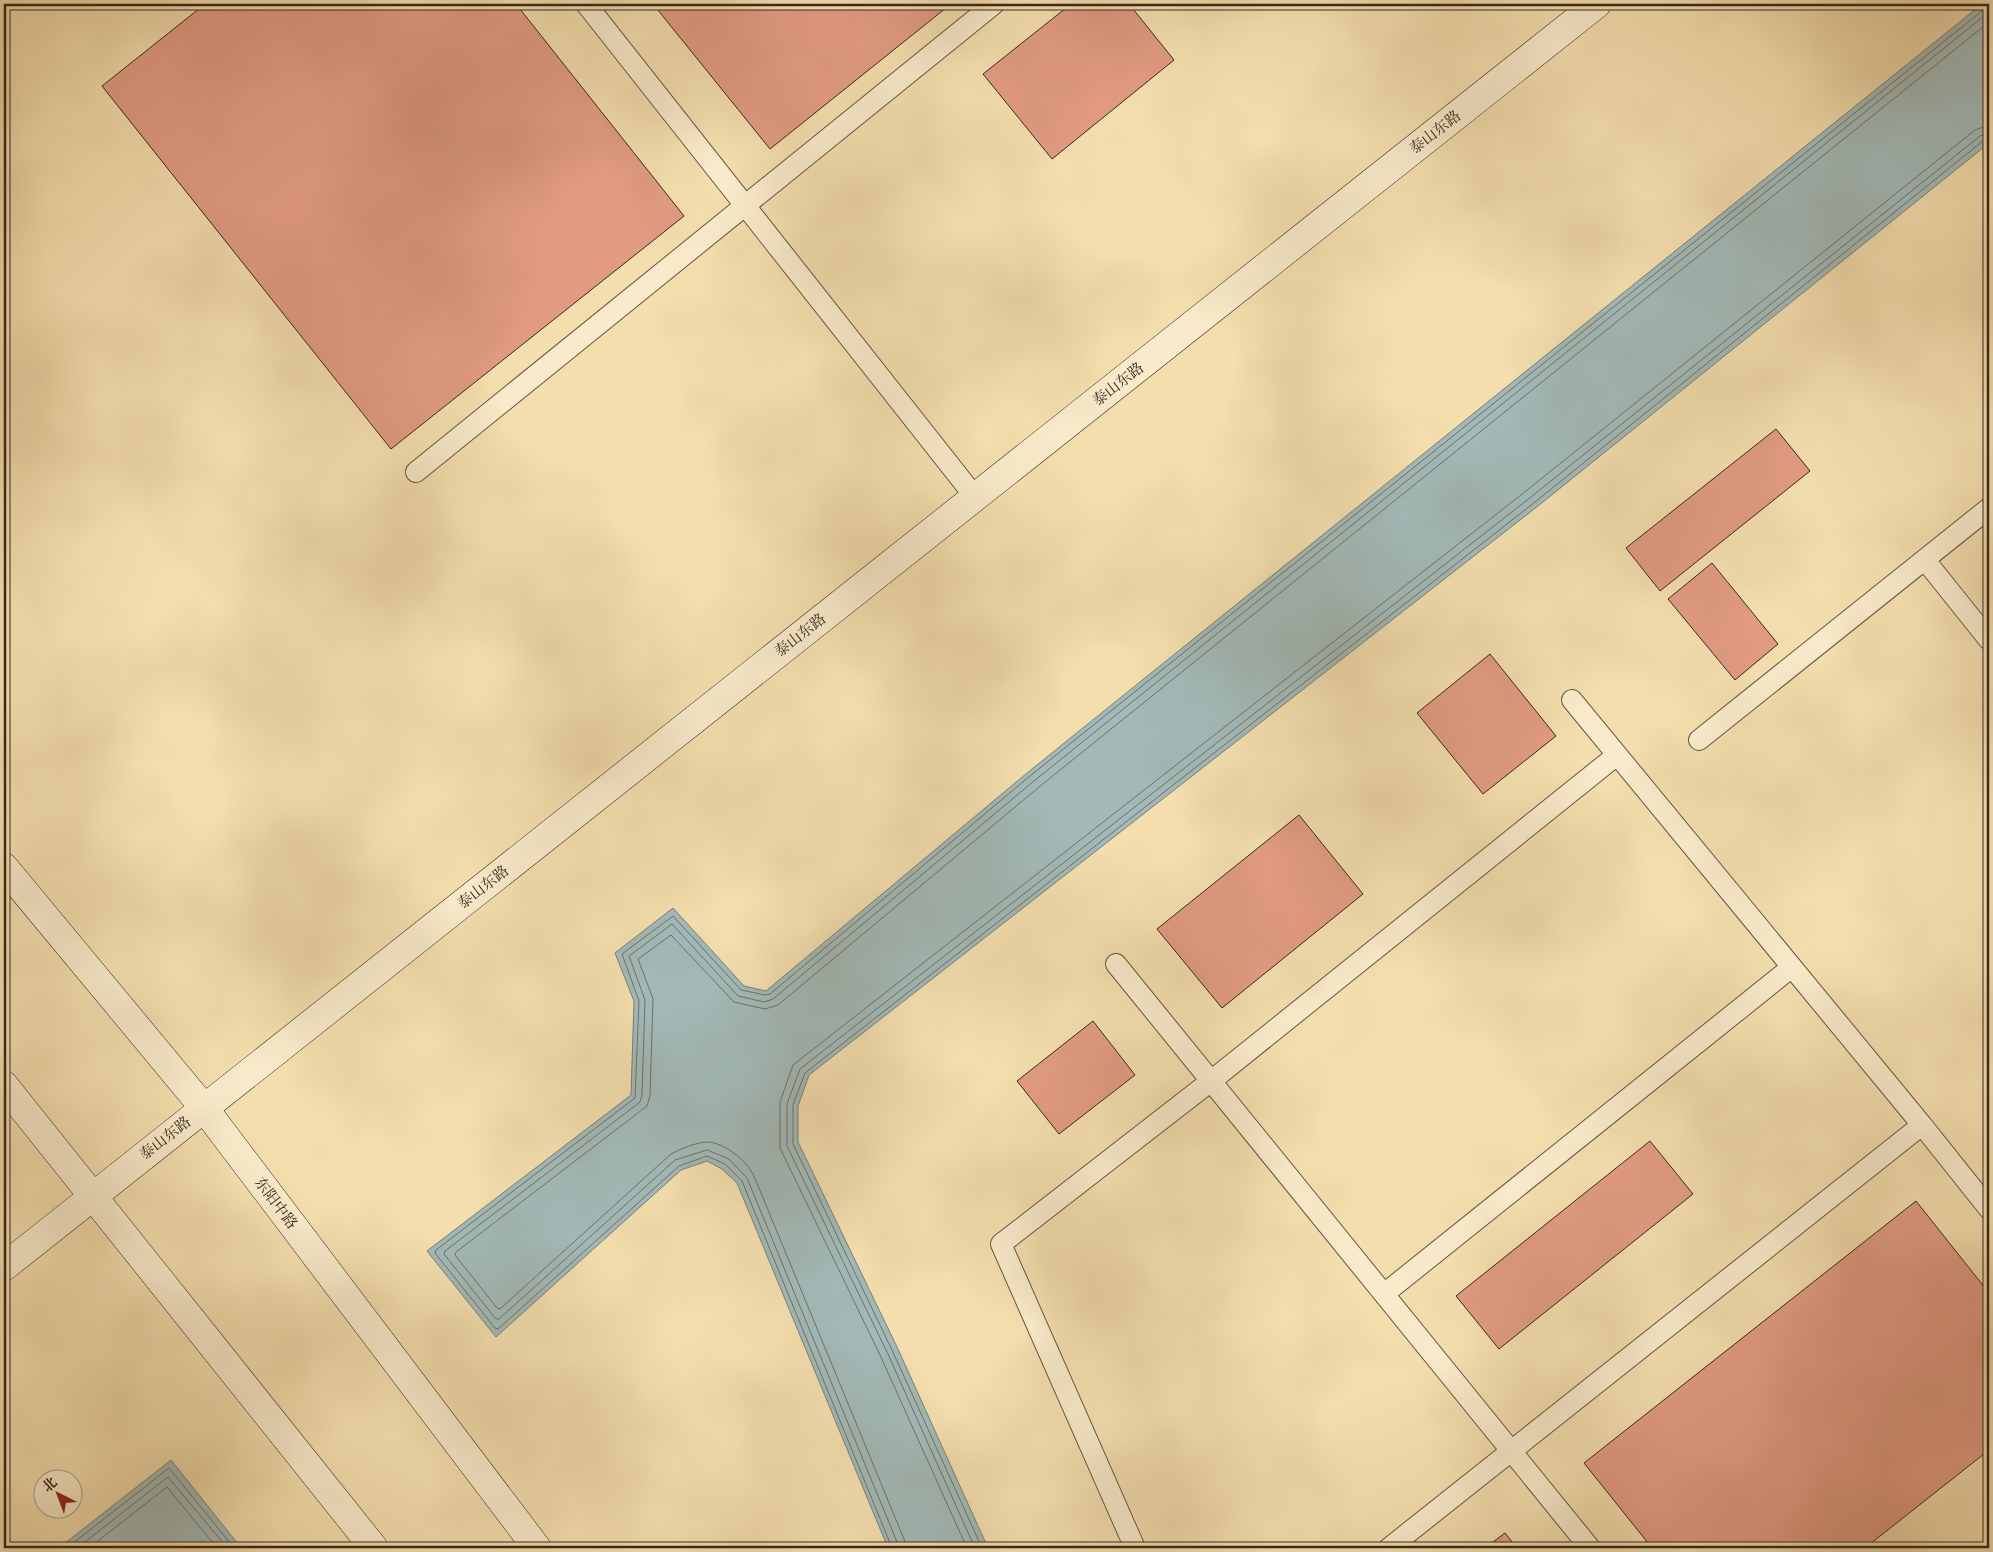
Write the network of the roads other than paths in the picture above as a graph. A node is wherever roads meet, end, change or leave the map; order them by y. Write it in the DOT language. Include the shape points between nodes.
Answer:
graph roads {
  1 [pos="586,4"];
  2 [pos="994,4"];
  3 [pos="1597,4"];
  4 [pos="745,206"];
  5 [pos="416,472"];
  6 [pos="975,497"];
  7 [pos="1989,508"];
  8 [pos="1925,560"];
  9 [pos="1989,640"];
  10 [pos="1572,700"];
  11 [pos="1699,740"];
  12 [pos="1617,755"];
  13 [pos="4,867"];
  14 [pos="1116,964"];
  15 [pos="1792,967"];
  16 [pos="1211,1081"];
  17 [pos="4,1086"];
  18 [pos="204,1108"];
  19 [pos="1922,1124"];
  20 [pos="92,1196"];
  21 [pos="1989,1209"];
  22 [pos="4,1267"];
  23 [pos="1384,1294"];
  24 [pos="1512,1451"];
  25 [pos="374,1548"];
  26 [pos="537,1548"];
  27 [pos="1135,1548"];
  28 [pos="1389,1548"];
  29 [pos="1590,1548"];
  1 -- 4 [label="lane"];
  2 -- 4 [label="lane"];
  3 -- 6 [label="street, 泰山东路"];
  4 -- 5 [label="lane"];
  4 -- 6 [label="lane"];
  6 -- 18 [label="street, 泰山东路"];
  7 -- 8 [label="lane"];
  8 -- 9 [label="lane"];
  8 -- 11 [label="lane"];
  10 -- 12 [label="lane"];
  12 -- 15 [label="lane"];
  12 -- 16 [label="lane"];
  13 -- 18 [label="street, 东阳中路"];
  14 -- 16 [label="lane"];
  15 -- 19 [label="lane"];
  15 -- 23 [label="lane"];
  16 -- 23 [label="lane"];
  16 -- 27 [label="lane" via="1001,1244"];
  17 -- 20 [label="street"];
  18 -- 20 [label="street, 泰山东路"];
  18 -- 26 [label="street, 东阳中路"];
  19 -- 21 [label="lane"];
  19 -- 24 [label="lane"];
  20 -- 22 [label="street, 泰山东路"];
  20 -- 25 [label="street"];
  23 -- 24 [label="lane"];
  24 -- 28 [label="lane"];
  24 -- 29 [label="lane"];
}
